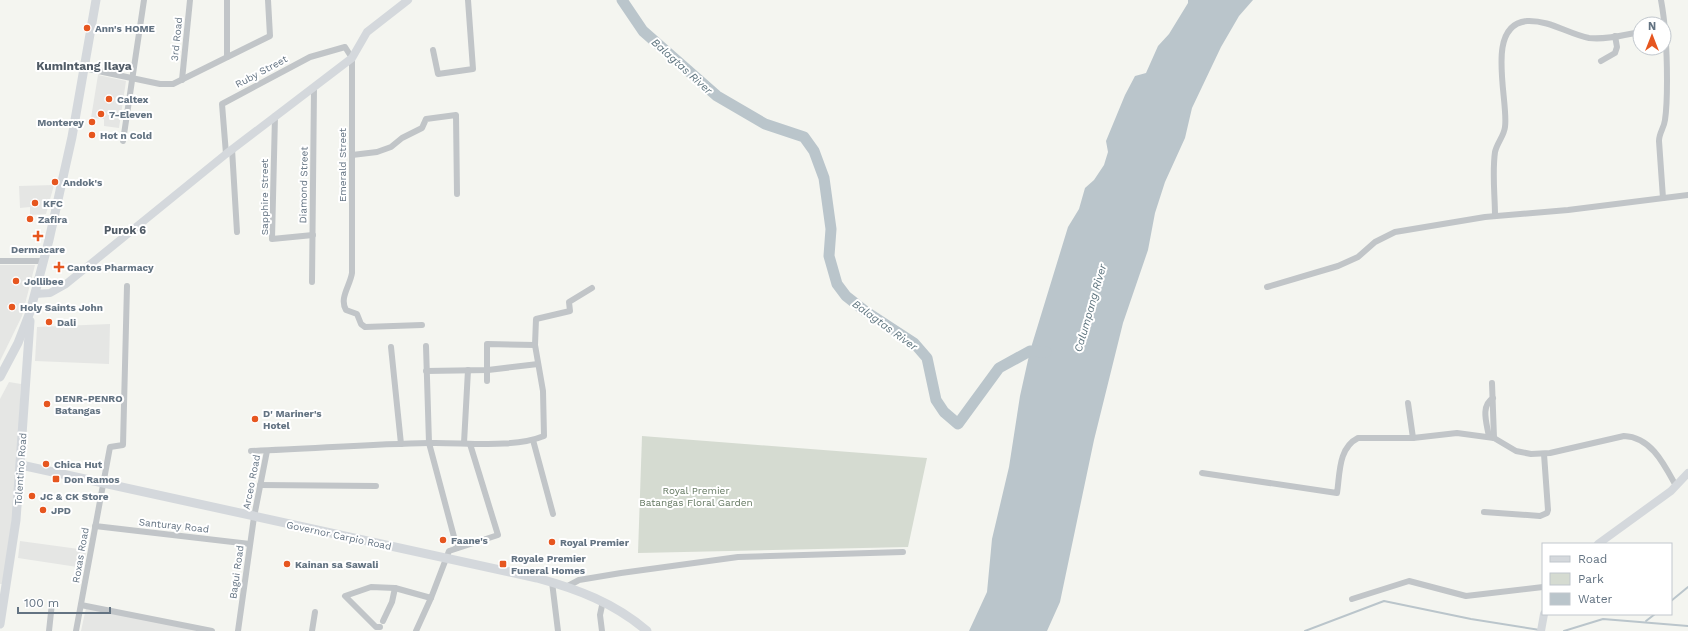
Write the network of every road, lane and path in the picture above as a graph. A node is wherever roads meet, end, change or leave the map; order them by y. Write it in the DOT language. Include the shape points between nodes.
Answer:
graph roads {
  1 [pos="96,0"];
  2 [pos="144,0"];
  3 [pos="190,0"];
  4 [pos="228,0"];
  5 [pos="268,0"];
  6 [pos="408,0"];
  7 [pos="468,0"];
  8 [pos="1661,0"];
  9 [pos="1663,16"];
  10 [pos="1632,33"];
  11 [pos="1615,36"];
  12 [pos="433,50"];
  13 [pos="1665,56"];
  14 [pos="227,57"];
  15 [pos="352,58"];
  16 [pos="1600,61"];
  17 [pos="84,68"];
  18 [pos="131,78"];
  19 [pos="182,80"];
  20 [pos="314,88"];
  21 [pos="275,116"];
  22 [pos="123,140"];
  23 [pos="229,151"];
  24 [pos="352,155"];
  25 [pos="457,194"];
  26 [pos="1688,195"];
  27 [pos="1662,198"];
  28 [pos="1495,216"];
  29 [pos="237,232"];
  30 [pos="312,235"];
  31 [pos="43,261"];
  32 [pos="0,262"];
  33 [pos="312,282"];
  34 [pos="127,286"];
  35 [pos="1267,287"];
  36 [pos="592,288"];
  37 [pos="34,294"];
  38 [pos="30,312"];
  39 [pos="422,325"];
  40 [pos="535,345"];
  41 [pos="391,346"];
  42 [pos="426,346"];
  43 [pos="14,351"];
  44 [pos="28,354"];
  45 [pos="538,364"];
  46 [pos="468,370"];
  47 [pos="488,370"];
  48 [pos="426,371"];
  49 [pos="0,377"];
  50 [pos="487,381"];
  51 [pos="1492,382"];
  52 [pos="1408,403"];
  53 [pos="1413,438"];
  54 [pos="1492,438"];
  55 [pos="533,440"];
  56 [pos="430,442"];
  57 [pos="401,444"];
  58 [pos="467,444"];
  59 [pos="251,451"];
  60 [pos="267,451"];
  61 [pos="1544,454"];
  62 [pos="21,465"];
  63 [pos="1202,473"];
  64 [pos="1688,473"];
  65 [pos="104,482"];
  66 [pos="260,485"];
  67 [pos="376,486"];
  68 [pos="1676,486"];
  69 [pos="1484,512"];
  70 [pos="553,514"];
  71 [pos="254,517"];
  72 [pos="95,526"];
  73 [pos="1599,543"];
  74 [pos="250,544"];
  75 [pos="457,548"];
  76 [pos="903,552"];
  77 [pos="446,558"];
  78 [pos="552,582"];
  79 [pos="566,587"];
  80 [pos="1542,587"];
  81 [pos="395,588"];
  82 [pos="431,598"];
  83 [pos="1352,599"];
  84 [pos="603,601"];
  85 [pos="52,604"];
  86 [pos="81,606"];
  87 [pos="315,612"];
  88 [pos="1544,615"];
  89 [pos="0,624"];
  90 [pos="1542,628"];
  91 [pos="49,631"];
  92 [pos="76,631"];
  93 [pos="212,631"];
  94 [pos="238,631"];
  95 [pos="312,631"];
  96 [pos="416,631"];
  97 [pos="558,631"];
  98 [pos="602,631"];
  99 [pos="647,631"];
  1 -- 17 [label="main road"];
  2 -- 18 [label="street"];
  3 -- 19 [label="street, 3rd Road"];
  4 -- 14 [label="street"];
  5 -- 14 [label="street" via="270,36"];
  6 -- 15 [label="street" via="367,32"];
  7 -- 12 [label="street" via="473,69 438,74"];
  8 -- 9 [label="street"];
  10 -- 11 [label="street"];
  11 -- 16 [label="street" via="1615,53"];
  11 -- 28 [label="street" via="1589,38 1549,24 1528,21 1517,24 1510,32 1502,52 1505,127 1495,154"];
  13 -- 27 [label="street" via="1666,109 1665,120 1659,134"];
  14 -- 19 [label="street"];
  15 -- 20 [label="street"];
  15 -- 23 [label="street, Ruby Street" via="345,46 310,56 222,104"];
  15 -- 24 [label="street, Emerald Street"];
  17 -- 18 [label="street"];
  17 -- 31 [label="main road" via="62,188"];
  18 -- 19 [label="street" via="160,84 173,84"];
  18 -- 22 [label="street"];
  20 -- 21 [label="street"];
  20 -- 30 [label="street, Diamond Street"];
  21 -- 23 [label="street"];
  21 -- 30 [label="street, Sapphire Street" via="272,239"];
  23 -- 29 [label="street"];
  23 -- 37 [label="street" via="66,284 50,292"];
  24 -- 25 [label="street" via="384,150 422,128 426,119 456,115"];
  24 -- 39 [label="street, Emerald Street" via="352,273 342,299 343,305 346,310 359,316 363,326"];
  26 -- 27 [label="street"];
  27 -- 28 [label="street"];
  28 -- 35 [label="street" via="1395,232 1338,266"];
  30 -- 33 [label="street, Diamond Street"];
  31 -- 32 [label="street"];
  31 -- 37 [label="main road"];
  34 -- 65 [label="street, Roxas Road" via="123,445 110,447"];
  36 -- 40 [label="street" via="568,302 570,311 536,319"];
  37 -- 38 [label="main road"];
  38 -- 43 [label="main road"];
  38 -- 44 [label="main road, Tolentino Road"];
  40 -- 45 [label="street"];
  40 -- 47 [label="street" via="487,344"];
  41 -- 57 [label="street"];
  42 -- 48 [label="street"];
  43 -- 44 [label="main road"];
  43 -- 49 [label="main road"];
  44 -- 62 [label="main road, Tolentino Road"];
  45 -- 47 [label="street"];
  45 -- 55 [label="street" via="543,391 544,436"];
  46 -- 47 [label="street"];
  46 -- 48 [label="street"];
  46 -- 58 [label="street"];
  47 -- 50 [label="street"];
  48 -- 56 [label="street"];
  51 -- 54 [label="street" via="1493,398 1486,404 1485,410"];
  52 -- 53 [label="street"];
  53 -- 54 [label="street" via="1457,433"];
  53 -- 63 [label="street" via="1367,437 1351,442 1342,457 1337,493"];
  54 -- 61 [label="street" via="1520,453"];
  55 -- 58 [label="street"];
  55 -- 70 [label="street"];
  56 -- 57 [label="street"];
  56 -- 58 [label="street"];
  56 -- 75 [label="street"];
  57 -- 60 [label="street"];
  58 -- 75 [label="street" via="498,535"];
  59 -- 60 [label="street"];
  60 -- 66 [label="street, Arceo Road"];
  61 -- 68 [label="street" via="1616,437 1636,437 1660,459"];
  61 -- 69 [label="street" via="1548,510 1546,513 1540,516"];
  62 -- 65 [label="main road, Governor Carpio Road"];
  62 -- 89 [label="main road, Tolentino Road" via="16,520"];
  64 -- 68 [label="street"];
  65 -- 71 [label="main road, Governor Carpio Road"];
  65 -- 72 [label="street, Roxas Road"];
  66 -- 67 [label="street"];
  66 -- 71 [label="street, Arceo Road"];
  68 -- 73 [label="street"];
  71 -- 74 [label="street, Bagui Road"];
  71 -- 77 [label="main road, Governor Carpio Road"];
  72 -- 74 [label="street, Santuray Road"];
  72 -- 86 [label="street, Roxas Road"];
  74 -- 94 [label="street, Bagui Road"];
  75 -- 77 [label="street" via="449,551"];
  76 -- 79 [label="street" via="738,557 579,580"];
  77 -- 78 [label="main road, Governor Carpio Road"];
  77 -- 82 [label="street"];
  78 -- 79 [label="main road, Governor Carpio Road"];
  78 -- 97 [label="street"];
  79 -- 84 [label="main road, Governor Carpio Road"];
  80 -- 83 [label="street" via="1466,596 1409,581"];
  81 -- 81 [label="street" via="371,587 345,596 376,627 381,624 392,602"];
  81 -- 82 [label="street"];
  82 -- 96 [label="street"];
  84 -- 98 [label="street" via="600,615"];
  84 -- 99 [label="main road, Governor Carpio Road"];
  85 -- 91 [label="street"];
  86 -- 92 [label="street, Roxas Road"];
  86 -- 93 [label="street"];
  87 -- 95 [label="street"];
  88 -- 90 [label="street"];
}
